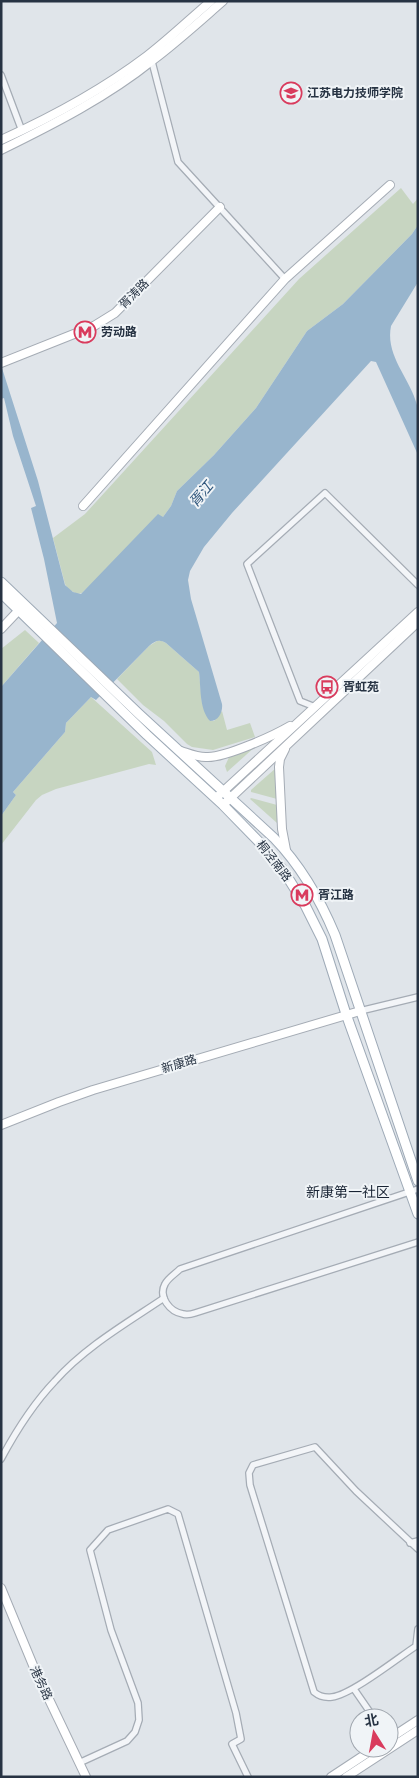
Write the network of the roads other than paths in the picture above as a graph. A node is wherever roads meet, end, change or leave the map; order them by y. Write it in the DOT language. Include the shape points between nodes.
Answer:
graph roads {
  1 [pos="211,1"];
  2 [pos="223,1"];
  3 [pos="150,58"];
  4 [pos="1,75"];
  5 [pos="22,131"];
  6 [pos="1,140"];
  7 [pos="1,150"];
  8 [pos="390,185"];
  9 [pos="220,207"];
  10 [pos="285,279"];
  11 [pos="1,363"];
  12 [pos="83,506"];
  13 [pos="1,582"];
  14 [pos="418,585"];
  15 [pos="1,593"];
  16 [pos="19,610"];
  17 [pos="418,612"];
  18 [pos="418,622"];
  19 [pos="1,629"];
  20 [pos="45,630"];
  21 [pos="112,694"];
  22 [pos="315,707"];
  23 [pos="298,722"];
  24 [pos="287,745"];
  25 [pos="181,751"];
  26 [pos="223,791"];
  27 [pos="216,798"];
  28 [pos="231,798"];
  29 [pos="223,805"];
  30 [pos="286,850"];
  31 [pos="418,997"];
  32 [pos="360,1011"];
  33 [pos="346,1014"];
  34 [pos="1,1125"];
  35 [pos="418,1181"];
  36 [pos="414,1191"];
  37 [pos="418,1214"];
  38 [pos="418,1242"];
  39 [pos="164,1298"];
  40 [pos="1,1459"];
  41 [pos="418,1541"];
  42 [pos="410,1543"];
  43 [pos="418,1549"];
  44 [pos="1,1588"];
  45 [pos="418,1629"];
  46 [pos="354,1689"];
  47 [pos="367,1708"];
  48 [pos="418,1720"];
  49 [pos="418,1730"];
  50 [pos="399,1732"];
  51 [pos="360,1758"];
  52 [pos="79,1763"];
  53 [pos="86,1777"];
  54 [pos="248,1777"];
  55 [pos="331,1777"];
  56 [pos="346,1777"];
  1 -- 3 [label="main road"];
  2 -- 3 [label="main road"];
  3 -- 5 [label="main road"];
  3 -- 7 [label="main road" via="79,110"];
  3 -- 9 [label="street" via="178,162"];
  4 -- 5 [label="street"];
  5 -- 6 [label="main road"];
  8 -- 10 [label="main road"];
  9 -- 10 [label="street"];
  9 -- 11 [label="main road, 胥涛路" via="115,313 94,326"];
  10 -- 12 [label="main road"];
  13 -- 20 [label="main road, 桐泾南路"];
  14 -- 22 [label="street" via="325,493 247,564 300,700"];
  15 -- 16 [label="main road, 桐泾南路"];
  16 -- 19 [label="main road"];
  16 -- 20 [label="main road, 桐泾南路"];
  17 -- 22 [label="main road"];
  18 -- 24 [label="main road"];
  20 -- 21 [label="main road, 桐泾南路"];
  21 -- 25 [label="main road, 桐泾南路"];
  21 -- 27 [label="main road, 桐泾南路" via="147,735"];
  22 -- 23 [label="main road"];
  23 -- 25 [label="main road" via="220,755 205,758"];
  23 -- 26 [label="main road"];
  24 -- 28 [label="main road"];
  24 -- 30 [label="main road" via="279,767"];
  25 -- 26 [label="main road, 桐泾南路"];
  26 -- 27 [label="main road"];
  26 -- 28 [label="main road, 桐泾南路"];
  27 -- 29 [label="main road, 桐泾南路"];
  28 -- 29 [label="main road"];
  28 -- 30 [label="main road, 桐泾南路"];
  29 -- 33 [label="main road, 桐泾南路" via="271,854 305,905 324,945"];
  30 -- 32 [label="main road, 桐泾南路" via="307,878 327,917"];
  31 -- 32 [label="street"];
  32 -- 33 [label="main road, 新康路"];
  32 -- 35 [label="main road, 桐泾南路"];
  33 -- 34 [label="main road, 新康路" via="93,1090"];
  33 -- 36 [label="main road, 桐泾南路"];
  36 -- 37 [label="main road, 桐泾南路"];
  36 -- 39 [label="street" via="180,1269 165,1283"];
  38 -- 39 [label="street" via="196,1313 174,1311"];
  39 -- 40 [label="street" via="82,1356 56,1380 31,1409"];
  41 -- 42 [label="street"];
  42 -- 43 [label="street"];
  42 -- 46 [label="street" via="315,1447 253,1465 249,1473 314,1692 320,1697 334,1698"];
  44 -- 52 [label="main road, 港务路"];
  45 -- 46 [label="street" via="416,1646"];
  46 -- 47 [label="street"];
  48 -- 50 [label="main road"];
  49 -- 56 [label="main road"];
  51 -- 55 [label="main road"];
  52 -- 53 [label="main road, 港务路"];
  52 -- 54 [label="street" via="127,1741 139,1720 138,1703 111,1630 90,1550 108,1530 168,1508 178,1514 236,1713 241,1739 232,1744"];
}
